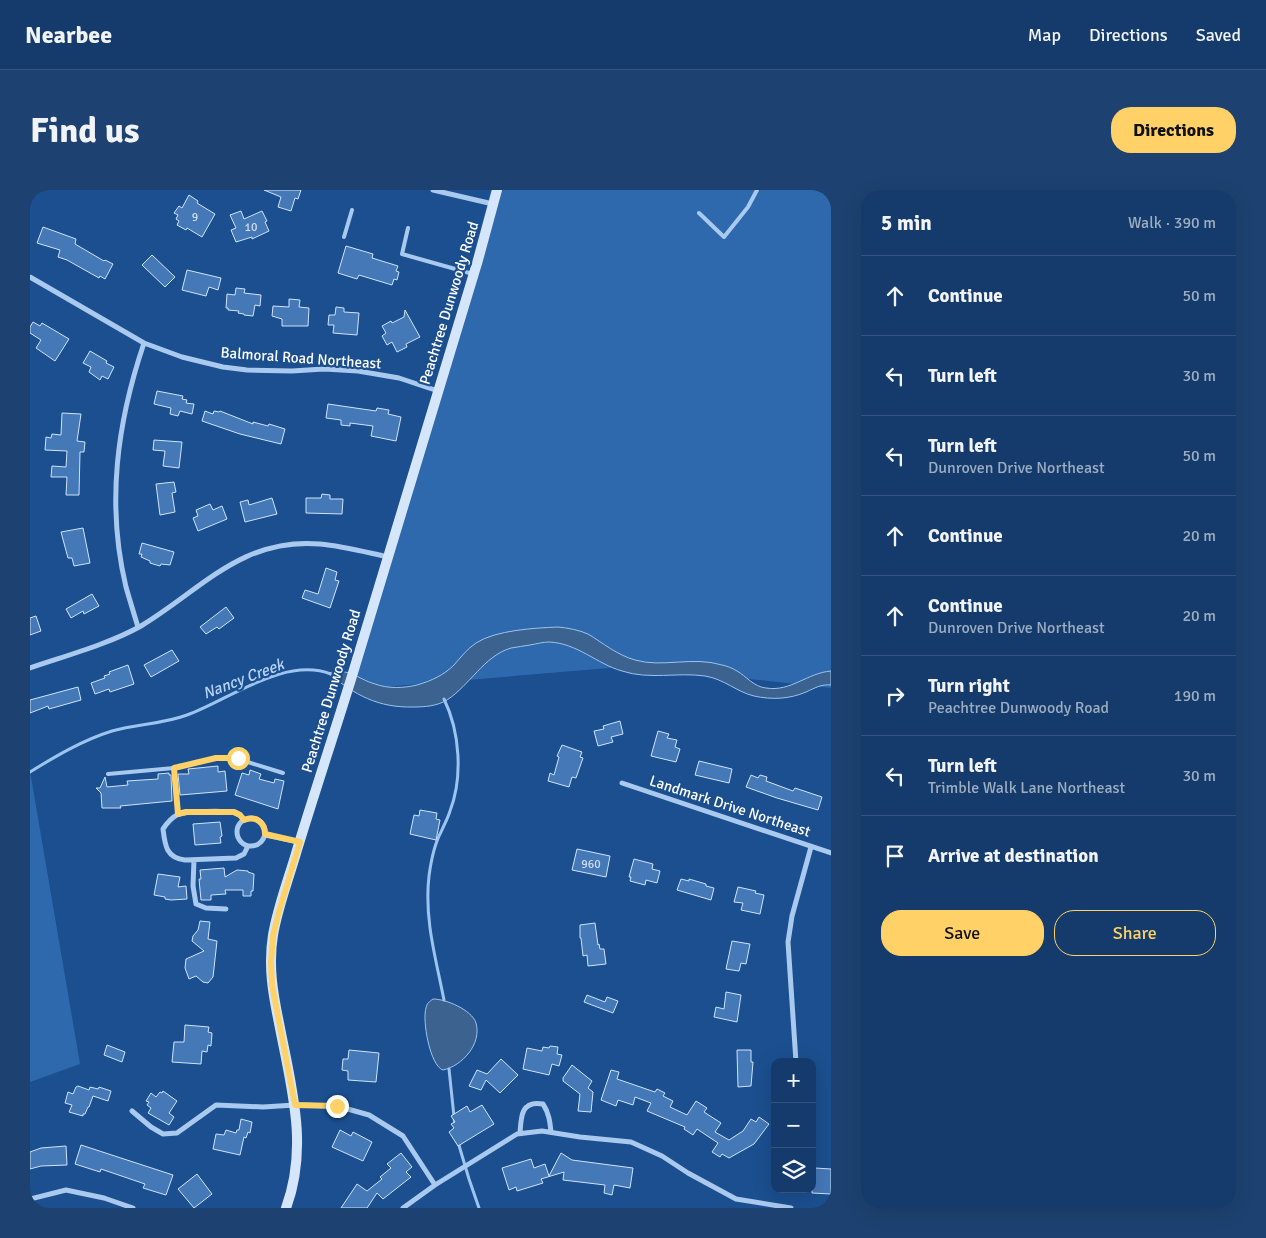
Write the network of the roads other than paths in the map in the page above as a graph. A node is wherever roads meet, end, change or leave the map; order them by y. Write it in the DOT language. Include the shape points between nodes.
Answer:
graph roads {
  1 [pos="433,190"];
  2 [pos="497,190"];
  3 [pos="757,190"];
  4 [pos="493,204"];
  5 [pos="352,210"];
  6 [pos="699,213"];
  7 [pos="408,228"];
  8 [pos="344,237"];
  9 [pos="474,274"];
  10 [pos="30,277"];
  11 [pos="144,343"];
  12 [pos="438,391"];
  13 [pos="388,557"];
  14 [pos="138,627"];
  15 [pos="30,668"];
  16 [pos="174,768"];
  17 [pos="283,773"];
  18 [pos="108,774"];
  19 [pos="622,783"];
  20 [pos="178,814"];
  21 [pos="244,820"];
  22 [pos="265,834"];
  23 [pos="300,842"];
  24 [pos="248,846"];
  25 [pos="811,847"];
  26 [pos="831,853"];
  27 [pos="194,860"];
  28 [pos="226,909"];
  29 [pos="796,1058"];
  30 [pos="295,1105"];
  31 [pos="132,1111"];
  32 [pos="551,1132"];
  33 [pos="520,1133"];
  34 [pos="435,1185"];
  35 [pos="30,1199"];
  36 [pos="133,1208"];
  37 [pos="286,1208"];
  38 [pos="403,1208"];
  39 [pos="791,1208"];
  1 -- 4 [label="street"];
  2 -- 4 [label="main road, Peachtree Dunwoody Road"];
  3 -- 6 [label="lane" via="724,237"];
  4 -- 9 [label="main road, Peachtree Dunwoody Road"];
  5 -- 8 [label="lane"];
  7 -- 9 [label="lane" via="402,254"];
  9 -- 12 [label="main road, Peachtree Dunwoody Road"];
  10 -- 11 [label="street, Balmoral Road Northeast"];
  11 -- 12 [label="street, Balmoral Road Northeast" via="223,367 270,371 358,371 399,378"];
  11 -- 14 [label="street" via="124,411 116,481 120,552"];
  12 -- 13 [label="main road, Peachtree Dunwoody Road"];
  13 -- 14 [label="street" via="319,544 292,544 266,549 226,566"];
  13 -- 23 [label="main road, Peachtree Dunwoody Road"];
  14 -- 15 [label="street"];
  16 -- 17 [label="lane" via="216,758 238,758"];
  16 -- 18 [label="lane"];
  16 -- 20 [label="lane"];
  19 -- 25 [label="street, Landmark Drive Northeast"];
  20 -- 21 [label="street" via="224,811 240,815"];
  20 -- 27 [label="street" via="163,829 165,844 177,859"];
  21 -- 22 [label="street" via="250,818 261,822"];
  21 -- 24 [label="street" via="237,833 241,842"];
  22 -- 23 [label="street"];
  22 -- 24 [label="street" via="259,844"];
  23 -- 30 [label="main road, Peachtree Dunwoody Road" via="279,911 271,962 272,985"];
  24 -- 27 [label="street" via="244,854 236,858"];
  25 -- 26 [label="street, Landmark Drive Northeast"];
  25 -- 29 [label="street" via="788,942"];
  27 -- 28 [label="street" via="196,904"];
  30 -- 31 [label="street" via="216,1105 177,1133 163,1134"];
  30 -- 34 [label="street" via="337,1106 369,1115 404,1136"];
  30 -- 37 [label="main road, Peachtree Dunwoody Road" via="297,1165"];
  32 -- 33 [label="street"];
  32 -- 33 [label="street" via="546,1108 536,1103 526,1107 521,1116"];
  32 -- 39 [label="street" via="631,1142 736,1199"];
  33 -- 34 [label="street"];
  34 -- 38 [label="street"];
  35 -- 36 [label="street" via="66,1190"];
}
